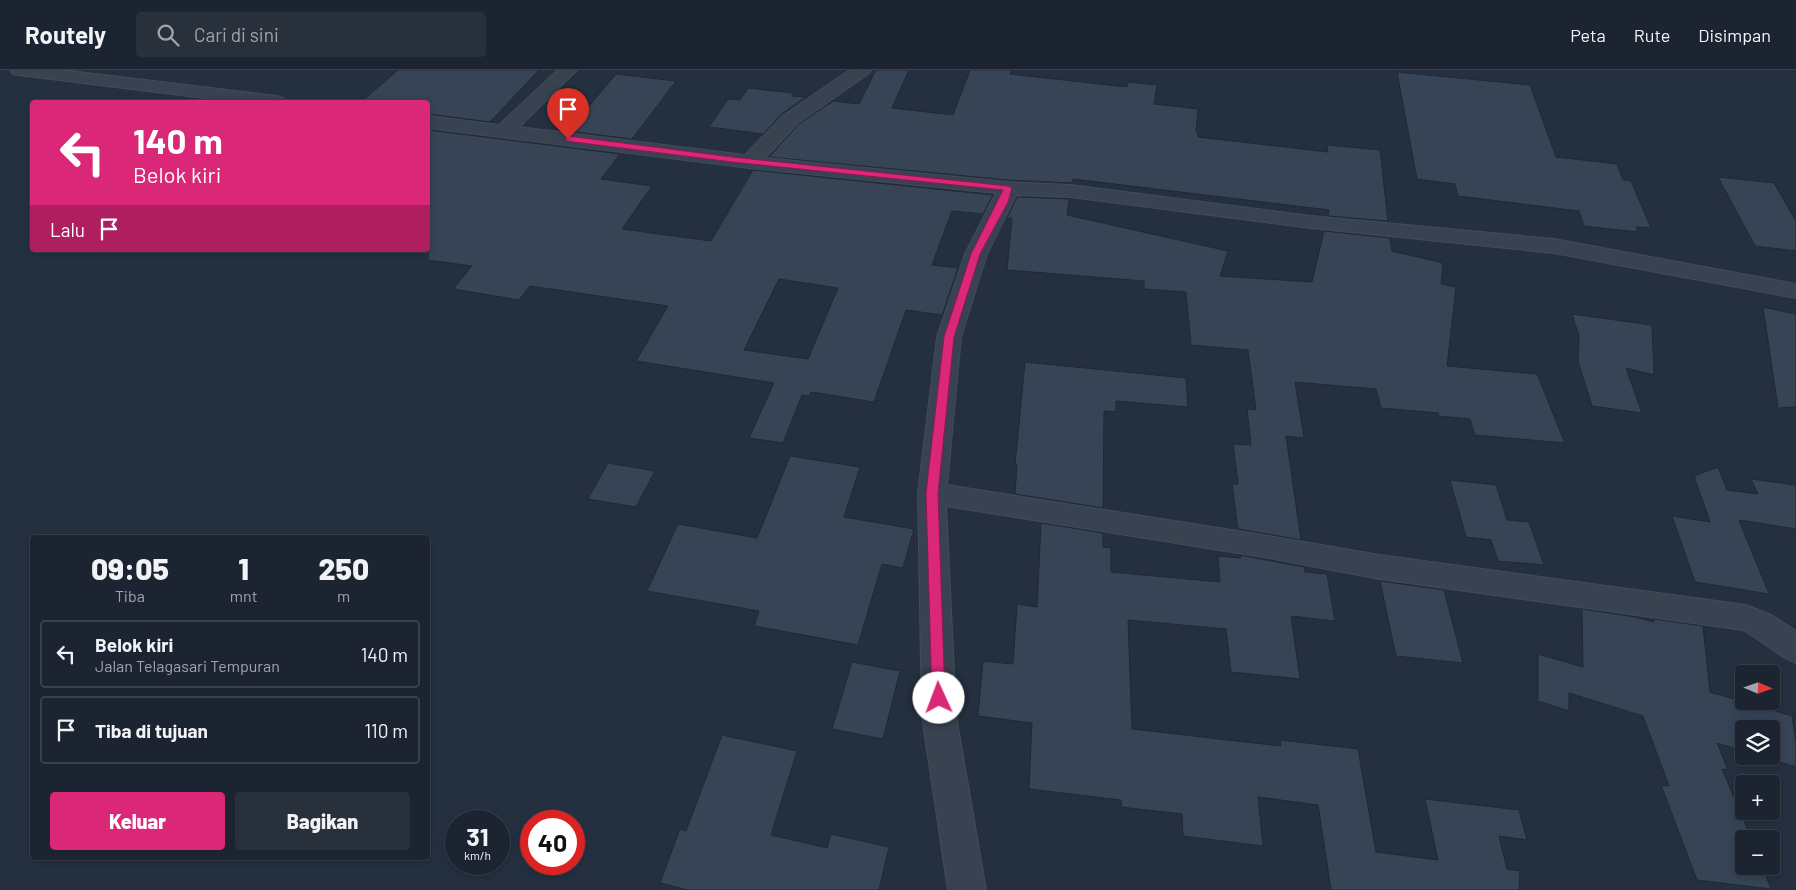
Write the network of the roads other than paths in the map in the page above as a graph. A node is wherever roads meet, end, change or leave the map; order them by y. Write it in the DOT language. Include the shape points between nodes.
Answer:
graph roads {
  1 [pos="20,70"];
  2 [pos="568,70"];
  3 [pos="862,70"];
  4 [pos="260,100"];
  5 [pos="430,122"];
  6 [pos="504,131"];
  7 [pos="750,162"];
  8 [pos="1008,188"];
  9 [pos="1796,291"];
  10 [pos="932,493"];
  11 [pos="1796,650"];
  12 [pos="967,890"];
  1 -- 4 [label="street"];
  2 -- 6 [label="street"];
  3 -- 7 [label="street" via="791,119"];
  5 -- 6 [label="street"];
  6 -- 7 [label="street"];
  7 -- 8 [label="street"];
  8 -- 9 [label="street" via="1071,191 1311,222 1554,246"];
  8 -- 10 [label="street" via="976,254 949,337"];
  10 -- 11 [label="street" via="1380,567 1746,618 1771,629"];
  10 -- 12 [label="street" via="939,716"];
}
